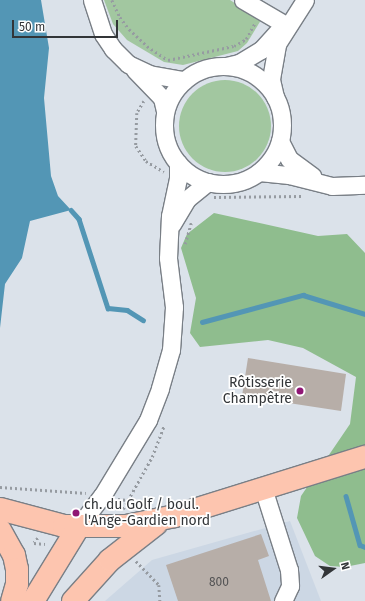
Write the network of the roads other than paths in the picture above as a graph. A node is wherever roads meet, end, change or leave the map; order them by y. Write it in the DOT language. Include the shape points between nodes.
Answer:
graph roads {
  1 [pos="92,0"];
  2 [pos="243,0"];
  3 [pos="299,0"];
  4 [pos="305,0"];
  5 [pos="284,24"];
  6 [pos="226,66"];
  7 [pos="132,67"];
  8 [pos="184,80"];
  9 [pos="277,102"];
  10 [pos="165,111"];
  11 [pos="280,141"];
  12 [pos="174,168"];
  13 [pos="259,172"];
  14 [pos="208,182"];
  15 [pos="365,185"];
  16 [pos="332,186"];
  17 [pos="170,227"];
  18 [pos="365,457"];
  19 [pos="263,488"];
  20 [pos="0,509"];
  21 [pos="162,520"];
  22 [pos="79,526"];
  23 [pos="0,530"];
  24 [pos="12,601"];
  25 [pos="33,601"];
  26 [pos="72,601"];
  27 [pos="283,601"];
  1 -- 7 [label="street" via="103,34 113,49"];
  2 -- 5 [label="street"];
  3 -- 5 [label="street"];
  4 -- 9 [label="street" via="277,44 272,62 271,79"];
  5 -- 6 [label="street" via="261,50 239,63"];
  6 -- 8 [label="street" via="196,72"];
  6 -- 9 [label="street" via="257,77 269,88"];
  7 -- 8 [label="street" via="148,74"];
  7 -- 10 [label="street" via="162,98"];
  8 -- 10 [label="street" via="172,94"];
  9 -- 11 [label="street" via="282,121"];
  10 -- 12 [label="street" via="165,135"];
  11 -- 13 [label="street" via="272,158"];
  11 -- 16 [label="street" via="289,159 298,168"];
  12 -- 14 [label="street"];
  12 -- 17 [label="street" via="178,179"];
  13 -- 14 [label="street" via="235,183"];
  13 -- 16 [label="street" via="289,175"];
  14 -- 17 [label="street" via="187,199"];
  15 -- 16 [label="street"];
  17 -- 22 [label="street" via="168,258 174,307 171,350 160,388 148,420 102,496"];
  18 -- 19 [label="main road"];
  19 -- 21 [label="main road"];
  19 -- 27 [label="street" via="289,570 290,586"];
  20 -- 22 [label="main road" via="49,523"];
  21 -- 22 [label="main road" via="112,528"];
  21 -- 26 [label="main road" via="110,560"];
  22 -- 25 [label="main road"];
  23 -- 24 [label="main road" via="14,555 17,569 17,584"];
}
